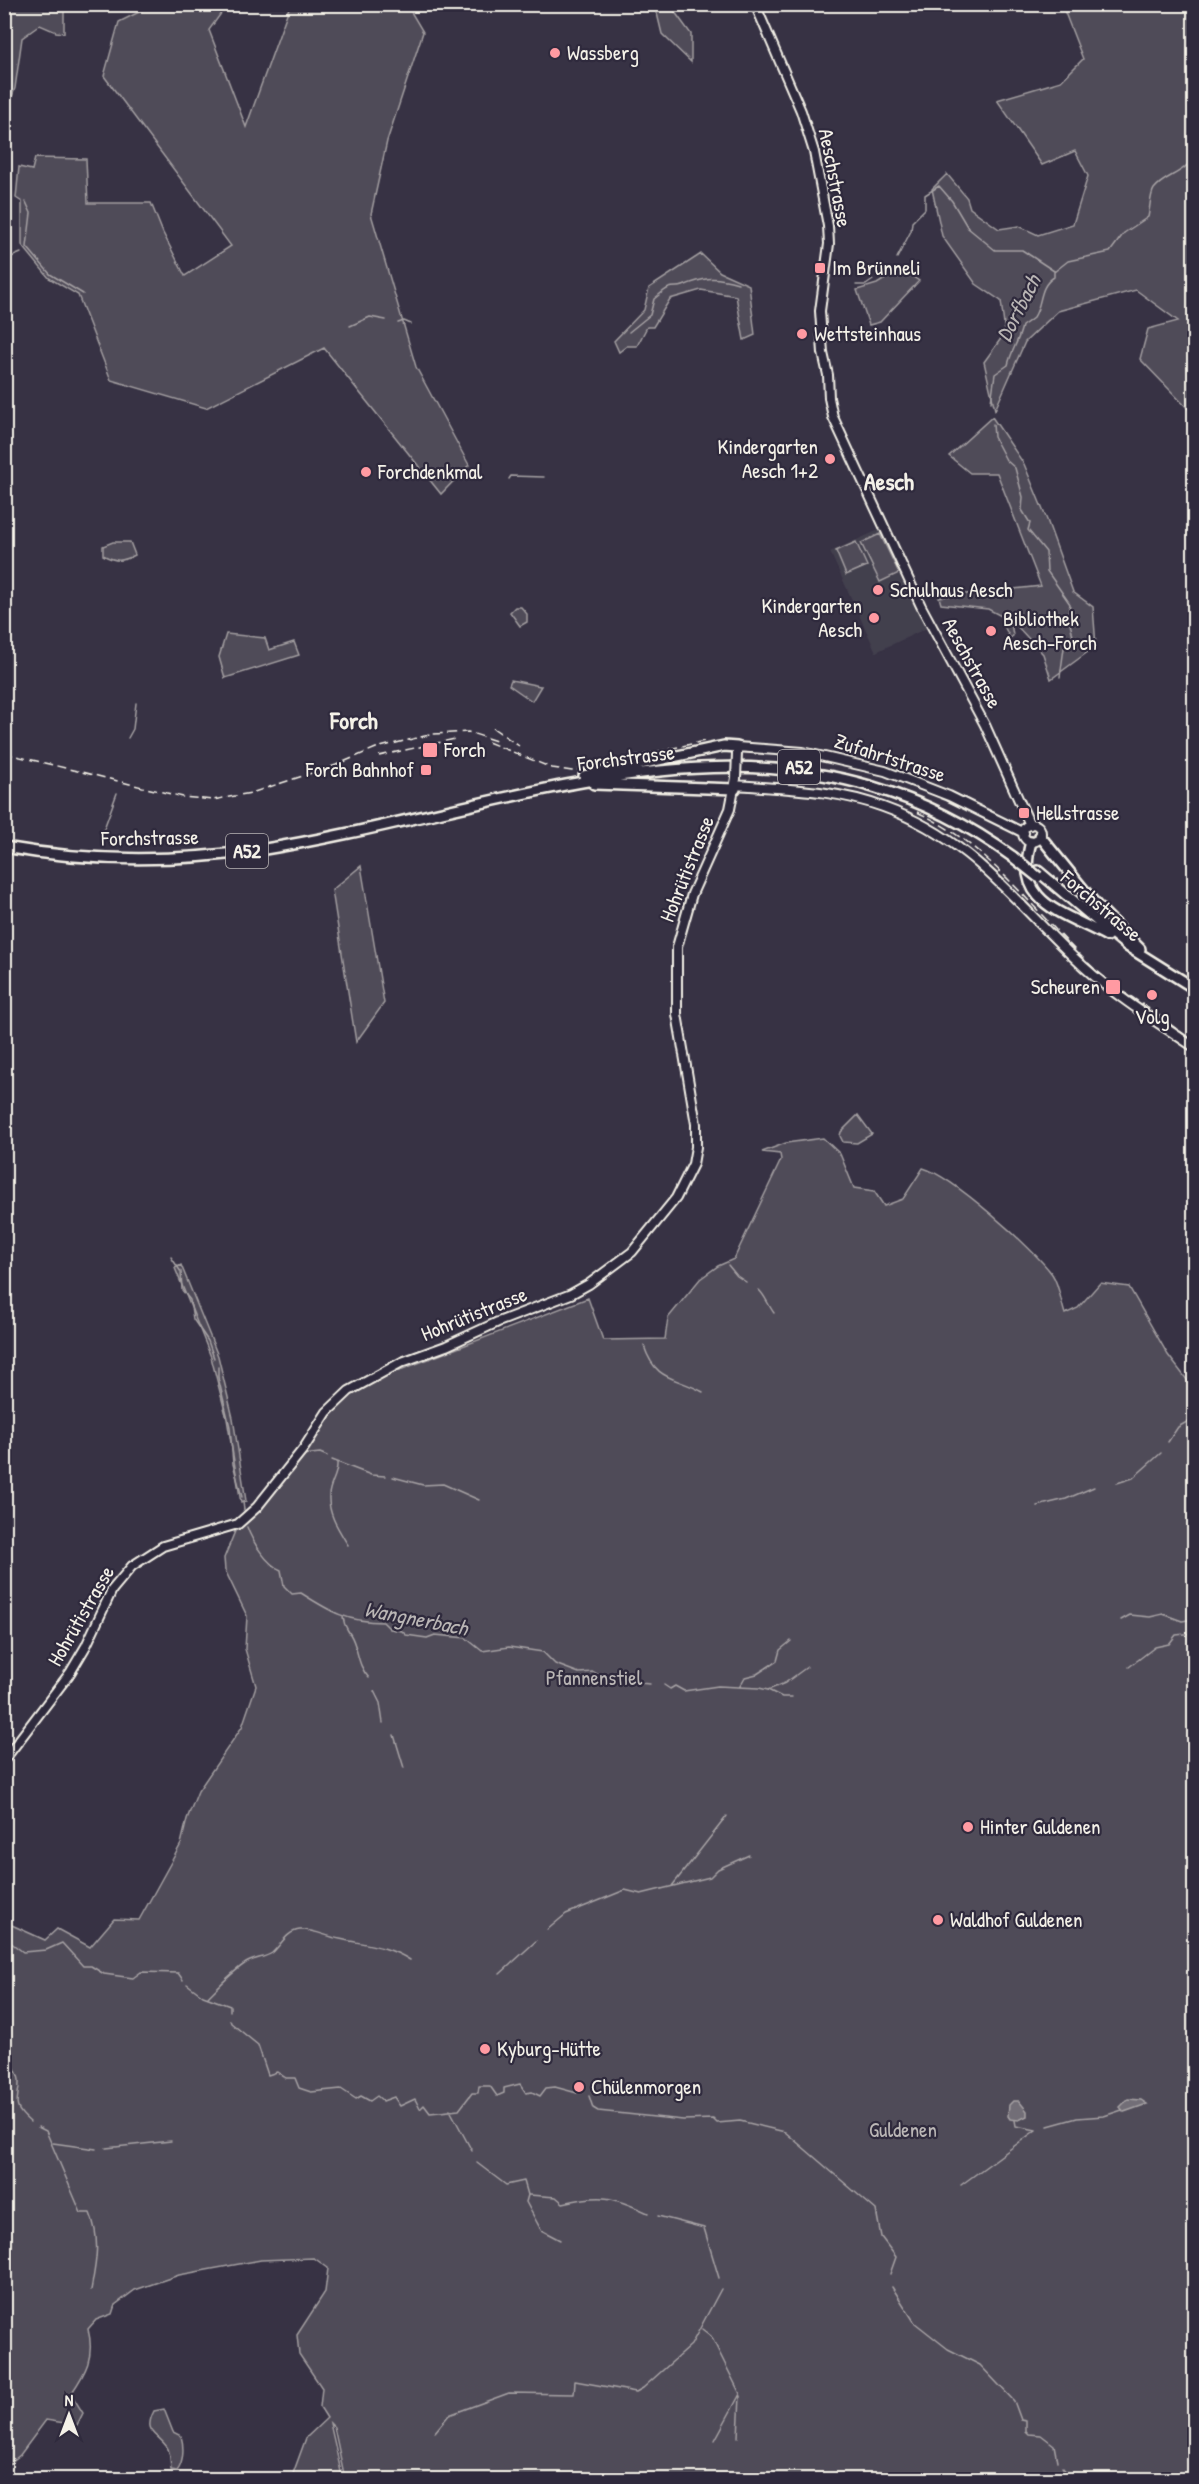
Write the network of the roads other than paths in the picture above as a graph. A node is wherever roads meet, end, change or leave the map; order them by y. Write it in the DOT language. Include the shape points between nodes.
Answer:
graph roads {
  1 [pos="755,4"];
  2 [pos="737,750"];
  3 [pos="566,782"];
  4 [pos="735,784"];
  5 [pos="1030,825"];
  6 [pos="1024,833"];
  7 [pos="1040,836"];
  8 [pos="1031,842"];
  9 [pos="4,846"];
  10 [pos="1038,874"];
  11 [pos="1107,936"];
  12 [pos="1161,969"];
  13 [pos="1194,988"];
  14 [pos="1194,993"];
  15 [pos="1194,1047"];
  16 [pos="4,1760"];
  1 -- 5 [label="main road, Aeschstrasse" via="808,133 828,225 820,312 832,417 917,598 985,725"];
  2 -- 3 [label="highway" via="724,746"];
  2 -- 4 [label="main road, Hohrütistrasse, bridge"];
  2 -- 6 [label="main road, Zufahrtstrasse" via="803,752 877,768 928,786"];
  3 -- 4 [label="highway"];
  3 -- 9 [label="highway, Forchstrasse / A52" via="220,851 124,855"];
  3 -- 10 [label="highway, Forchstrasse / A52, bridge" via="705,767 822,774 870,784 913,799 964,824"];
  4 -- 15 [label="main road" via="847,796 903,814 938,832 999,880 1096,978"];
  4 -- 16 [label="main road, Hohrütistrasse" via="722,830 687,908 677,947 677,1014 696,1124 696,1147 693,1164 676,1198 632,1252 589,1284 453,1344 394,1365 349,1390 327,1412 257,1507 238,1524 163,1546 132,1566 103,1605 70,1673"];
  5 -- 6 [label="main road"];
  5 -- 7 [label="main road" via="1039,828"];
  6 -- 8 [label="main road"];
  7 -- 8 [label="main road"];
  7 -- 12 [label="highway" via="1103,913"];
  8 -- 11 [label="highway" via="1026,865 1030,886 1043,902"];
  10 -- 11 [label="highway, Forchstrasse / A52"];
  10 -- 12 [label="highway, Forchstrasse / A52"];
  11 -- 14 [label="highway, Forchstrasse / A52" via="1150,968"];
  12 -- 13 [label="highway, Forchstrasse / A52"];
}
